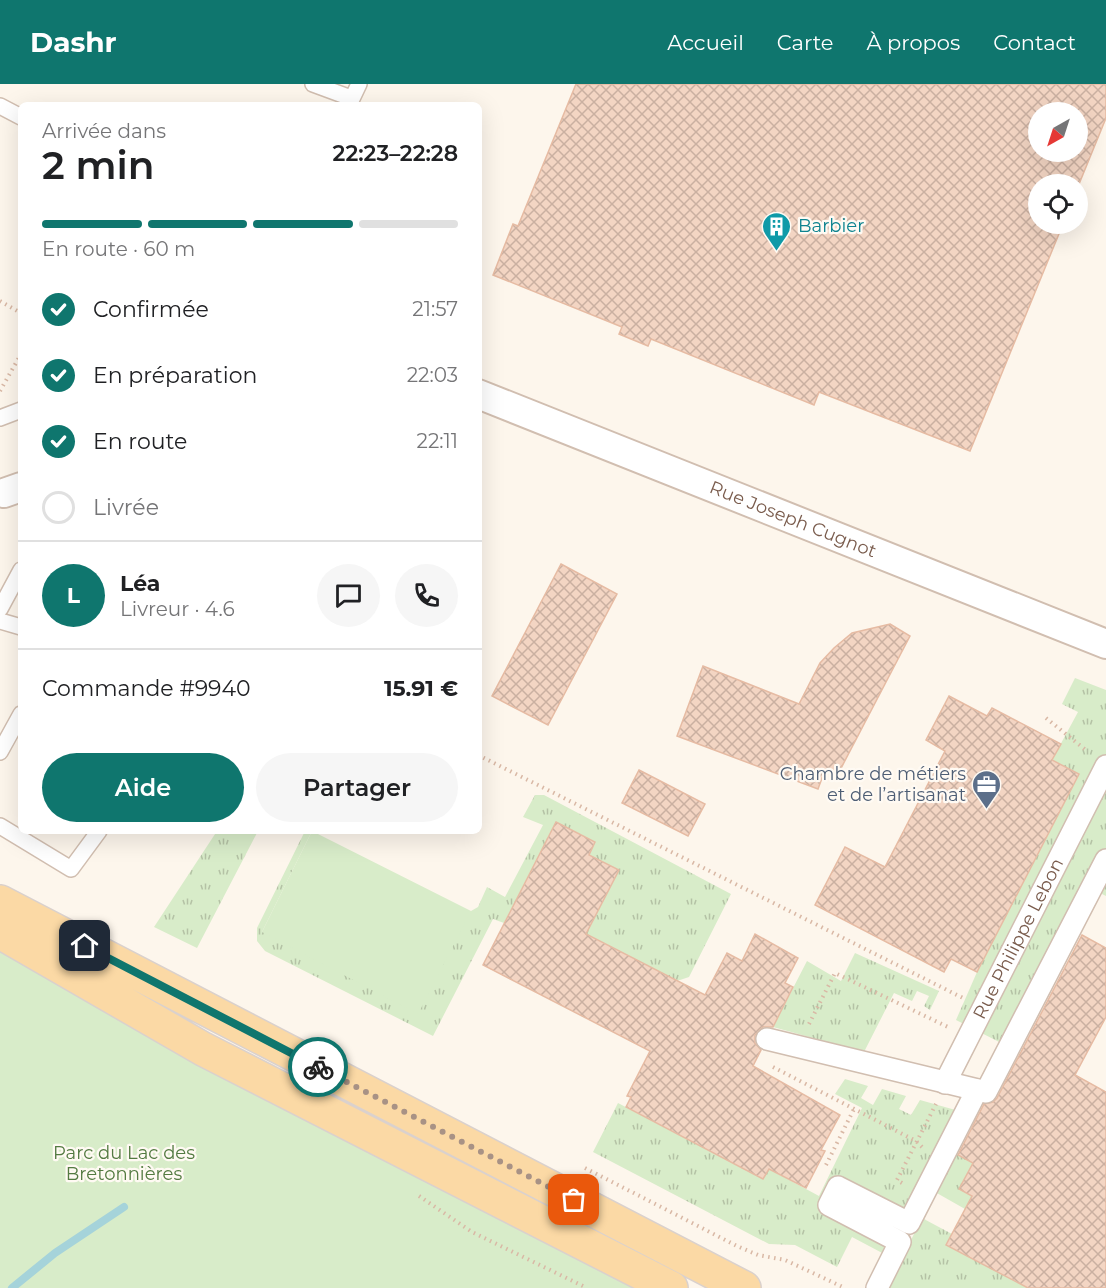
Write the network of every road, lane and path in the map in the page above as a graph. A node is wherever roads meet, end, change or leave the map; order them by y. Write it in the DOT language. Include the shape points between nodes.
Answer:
graph roads {
  1 [pos="313,84"];
  2 [pos="359,84"];
  3 [pos="350,101"];
  4 [pos="0,106"];
  5 [pos="18,115"];
  6 [pos="0,301"];
  7 [pos="18,311"];
  8 [pos="18,359"];
  9 [pos="0,391"];
  10 [pos="482,396"];
  11 [pos="18,411"];
  12 [pos="0,418"];
  13 [pos="18,576"];
  14 [pos="0,609"];
  15 [pos="0,621"];
  16 [pos="18,626"];
  17 [pos="1106,644"];
  18 [pos="15,737"];
  19 [pos="0,752"];
  20 [pos="482,757"];
  21 [pos="1106,766"];
  22 [pos="0,826"];
  23 [pos="97,834"];
  24 [pos="1106,860"];
  25 [pos="0,902"];
  26 [pos="0,932"];
  27 [pos="982,1008"];
  28 [pos="968,1037"];
  29 [pos="767,1039"];
  30 [pos="797,1046"];
  31 [pos="771,1066"];
  32 [pos="781,1072"];
  33 [pos="945,1083"];
  34 [pos="977,1090"];
  35 [pos="854,1109"];
  36 [pos="939,1165"];
  37 [pos="823,1172"];
  38 [pos="671,1288"];
  39 [pos="744,1288"];
  40 [pos="877,1288"];
  1 -- 3 [label="lane"];
  2 -- 3 [label="lane"];
  4 -- 5 [label="lane"];
  6 -- 7 [label="path"];
  8 -- 9 [label="path"];
  10 -- 17 [label="street, Rue Joseph Cugnot"];
  11 -- 12 [label="lane"];
  13 -- 14 [label="lane"];
  15 -- 16 [label="lane"];
  18 -- 19 [label="lane"];
  20 -- 27 [label="path"];
  21 -- 27 [label="street, Rue Philippe Lebon"];
  22 -- 23 [label="lane" via="71,869"];
  24 -- 34 [label="street" via="986,1092"];
  25 -- 39 [label="main road"];
  26 -- 38 [label="main road" via="203,1049"];
  27 -- 28 [label="street, Rue Philippe Lebon"];
  28 -- 30 [label="path" via="835,973"];
  28 -- 33 [label="street, Rue Philippe Lebon"];
  29 -- 30 [label="street"];
  30 -- 32 [label="path"];
  30 -- 33 [label="street"];
  31 -- 32 [label="path"];
  32 -- 35 [label="path"];
  33 -- 34 [label="street"];
  34 -- 36 [label="street"];
  35 -- 36 [label="path" via="916,1142"];
  35 -- 37 [label="path"];
  36 -- 40 [label="street" via="909,1224 838,1187 829,1205 900,1242"];
}
